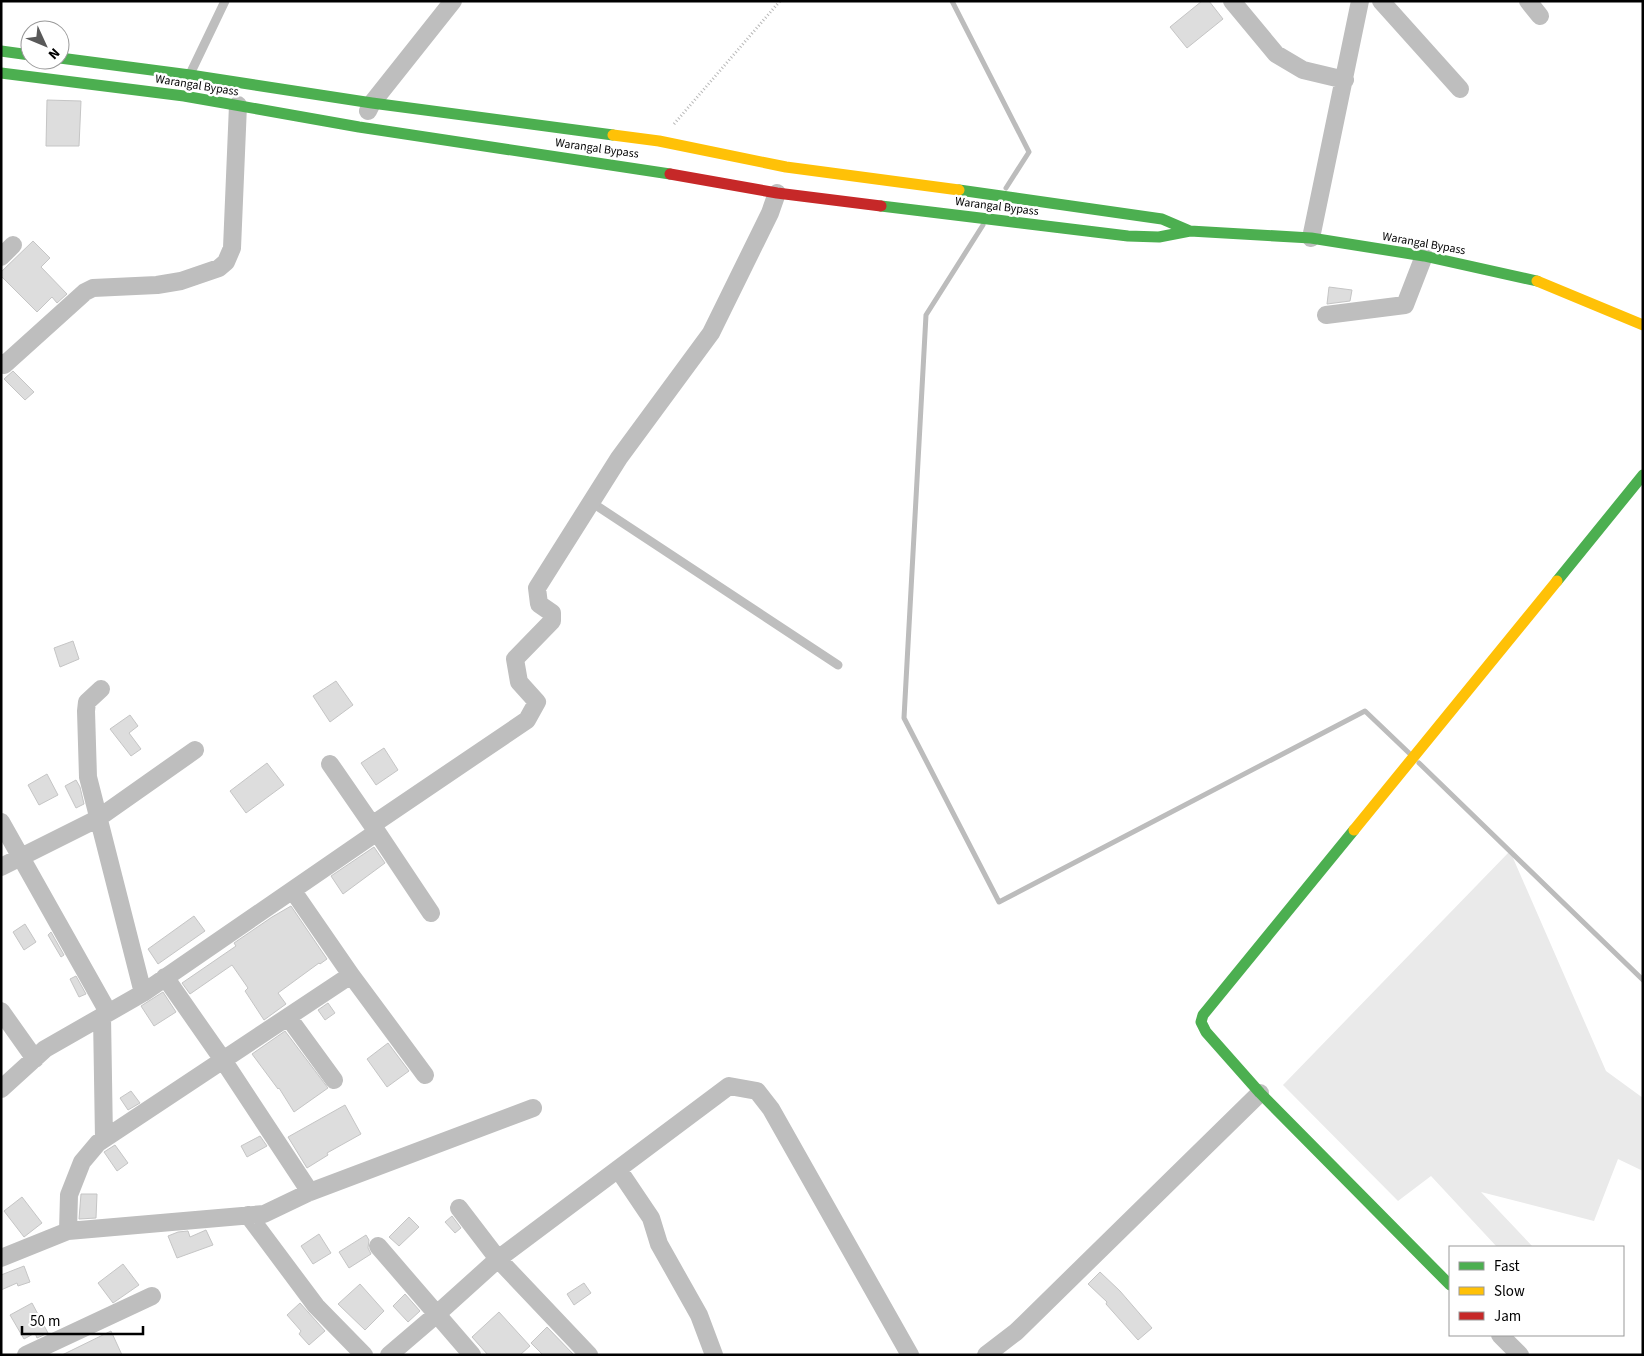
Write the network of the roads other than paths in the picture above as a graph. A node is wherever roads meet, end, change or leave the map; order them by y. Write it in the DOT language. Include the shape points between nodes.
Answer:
graph roads {
  1 [pos="225,1"];
  2 [pos="452,1"];
  3 [pos="1232,1"];
  4 [pos="1360,1"];
  5 [pos="1381,1"];
  6 [pos="1528,1"];
  7 [pos="1540,16"];
  8 [pos="1,51"];
  9 [pos="20,54"];
  10 [pos="70,59"];
  11 [pos="1,73"];
  12 [pos="190,75"];
  13 [pos="1344,80"];
  14 [pos="1460,89"];
  15 [pos="372,103"];
  16 [pos="238,105"];
  17 [pos="359,127"];
  18 [pos="777,193"];
  19 [pos="1190,231"];
  20 [pos="1311,238"];
  21 [pos="1424,256"];
  22 [pos="1326,315"];
  23 [pos="1643,325"];
  24 [pos="2,365"];
  25 [pos="1643,476"];
  26 [pos="591,502"];
  27 [pos="838,665"];
  28 [pos="101,689"];
  29 [pos="195,750"];
  30 [pos="330,764"];
  31 [pos="97,819"];
  32 [pos="1,822"];
  33 [pos="374,828"];
  34 [pos="22,857"];
  35 [pos="1,866"];
  36 [pos="293,891"];
  37 [pos="431,913"];
  38 [pos="351,975"];
  39 [pos="165,977"];
  40 [pos="143,993"];
  41 [pos="1,1011"];
  42 [pos="105,1014"];
  43 [pos="288,1017"];
  44 [pos="35,1059"];
  45 [pos="223,1060"];
  46 [pos="425,1075"];
  47 [pos="334,1080"];
  48 [pos="1,1089"];
  49 [pos="1260,1092"];
  50 [pos="533,1108"];
  51 [pos="104,1139"];
  52 [pos="618,1169"];
  53 [pos="310,1192"];
  54 [pos="459,1208"];
  55 [pos="248,1215"];
  56 [pos="68,1231"];
  57 [pos="378,1246"];
  58 [pos="1,1258"];
  59 [pos="498,1259"];
  60 [pos="1449,1283"];
  61 [pos="152,1296"];
  62 [pos="437,1314"];
  63 [pos="1501,1336"];
  64 [pos="26,1355"];
  65 [pos="364,1355"];
  66 [pos="388,1355"];
  67 [pos="472,1355"];
  68 [pos="589,1355"];
  69 [pos="714,1355"];
  70 [pos="910,1355"];
  71 [pos="986,1355"];
  72 [pos="1520,1355"];
  1 -- 12 [label="lane"];
  2 -- 15 [label="street"];
  3 -- 13 [label="street" via="1276,54 1303,70"];
  4 -- 13 [label="street"];
  5 -- 14 [label="street"];
  6 -- 7 [label="street"];
  8 -- 9 [label="main road"];
  10 -- 12 [label="main road, Warangal Bypass"];
  11 -- 16 [label="main road, Warangal Bypass"];
  12 -- 15 [label="main road, Warangal Bypass"];
  13 -- 20 [label="street"];
  15 -- 17 [label="street"];
  15 -- 19 [label="main road, Warangal Bypass" via="659,141 786,167 1162,219"];
  16 -- 17 [label="main road, Warangal Bypass"];
  16 -- 24 [label="street" via="232,248 226,262 218,268 156,286 93,288"];
  17 -- 18 [label="main road, Warangal Bypass" via="642,169"];
  18 -- 19 [label="main road, Warangal Bypass" via="1136,236 1159,237"];
  18 -- 26 [label="street" via="711,333 619,458"];
  19 -- 20 [label="main road, Warangal Bypass"];
  20 -- 21 [label="main road, Warangal Bypass"];
  21 -- 22 [label="street" via="1405,305"];
  21 -- 23 [label="main road, Warangal Bypass" via="1533,279"];
  25 -- 49 [label="main road" via="1204,1015 1201,1022 1206,1032"];
  26 -- 27 [label="lane"];
  26 -- 33 [label="street" via="537,588 539,604 552,613 552,621 514,659 519,682 537,702 527,720"];
  28 -- 31 [label="street" via="87,702 86,711 88,777"];
  29 -- 31 [label="street"];
  30 -- 33 [label="street"];
  31 -- 34 [label="street"];
  31 -- 40 [label="street"];
  32 -- 34 [label="street"];
  33 -- 36 [label="street"];
  33 -- 37 [label="street"];
  34 -- 35 [label="street"];
  34 -- 42 [label="street"];
  36 -- 38 [label="street"];
  36 -- 39 [label="street"];
  38 -- 43 [label="street"];
  38 -- 46 [label="street"];
  39 -- 40 [label="street"];
  39 -- 45 [label="street"];
  40 -- 42 [label="street"];
  41 -- 44 [label="street"];
  42 -- 44 [label="street"];
  42 -- 51 [label="street"];
  43 -- 45 [label="street"];
  43 -- 47 [label="street"];
  44 -- 48 [label="street"];
  45 -- 51 [label="street"];
  45 -- 53 [label="street"];
  49 -- 60 [label="main road"];
  49 -- 71 [label="street" via="1016,1332"];
  50 -- 53 [label="street"];
  51 -- 56 [label="street" via="82,1162 69,1195"];
  52 -- 59 [label="street"];
  52 -- 69 [label="street" via="651,1218 659,1244 699,1315"];
  52 -- 70 [label="street" via="729,1086 757,1091 771,1109"];
  53 -- 55 [label="street" via="264,1214"];
  54 -- 59 [label="street"];
  55 -- 56 [label="street"];
  55 -- 65 [label="street" via="316,1306"];
  56 -- 58 [label="street"];
  57 -- 62 [label="street"];
  59 -- 62 [label="street"];
  59 -- 68 [label="street"];
  61 -- 64 [label="street"];
  62 -- 66 [label="street"];
  62 -- 67 [label="street"];
  63 -- 72 [label="street"];
}
